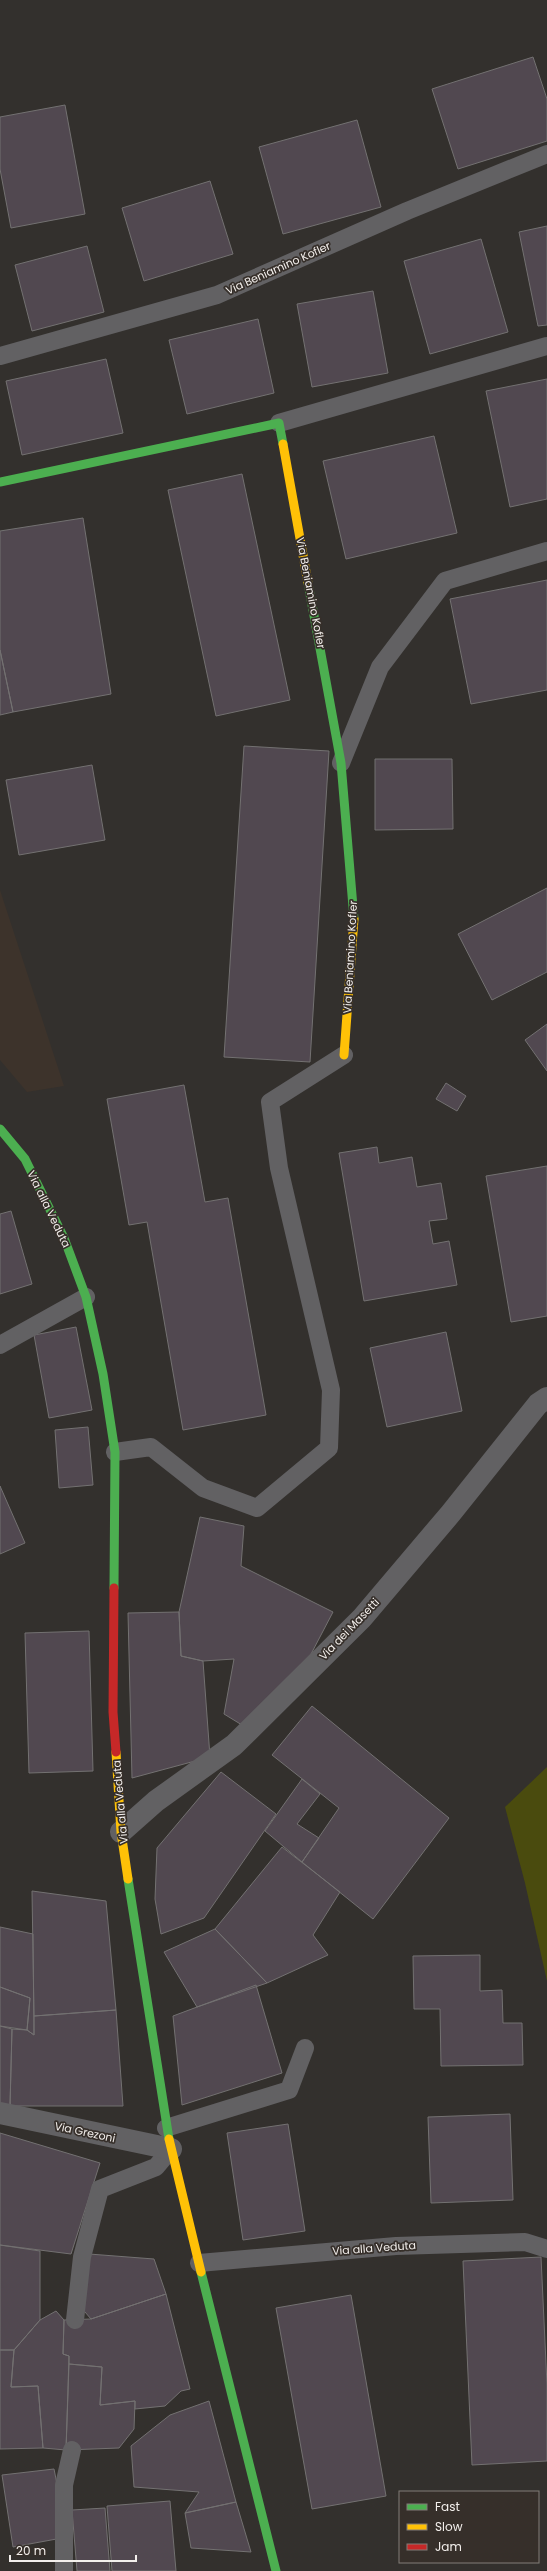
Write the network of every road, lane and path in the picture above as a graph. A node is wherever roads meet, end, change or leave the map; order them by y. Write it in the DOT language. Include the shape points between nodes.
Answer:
graph roads {
  1 [pos="547,154"];
  2 [pos="547,346"];
  3 [pos="0,356"];
  4 [pos="279,423"];
  5 [pos="0,482"];
  6 [pos="547,551"];
  7 [pos="341,763"];
  8 [pos="344,1055"];
  9 [pos="0,1129"];
  10 [pos="86,1297"];
  11 [pos="0,1345"];
  12 [pos="547,1398"];
  13 [pos="115,1452"];
  14 [pos="121,1832"];
  15 [pos="305,2048"];
  16 [pos="0,2113"];
  17 [pos="166,2128"];
  18 [pos="171,2149"];
  19 [pos="547,2249"];
  20 [pos="199,2263"];
  21 [pos="75,2320"];
  22 [pos="72,2450"];
  23 [pos="64,2571"];
  24 [pos="276,2571"];
  1 -- 3 [label="lane, Via Beniamino Kofler" via="407,211 217,295"];
  2 -- 4 [label="lane"];
  4 -- 5 [label="street"];
  4 -- 7 [label="street, Via Beniamino Kofler"];
  6 -- 7 [label="lane, Via Beniamino Kofler" via="445,581 380,667"];
  7 -- 8 [label="street, Via Beniamino Kofler" via="355,909"];
  8 -- 13 [label="lane" via="270,1102 279,1168 331,1390 329,1448 257,1508 203,1488 152,1447"];
  9 -- 10 [label="street, Via alla Veduta" via="25,1159 64,1238"];
  10 -- 11 [label="lane"];
  10 -- 13 [label="street, Via alla Veduta" via="103,1374"];
  12 -- 14 [label="street, Via dei Masetti" via="538,1404 451,1513 362,1618 234,1745 156,1801"];
  13 -- 14 [label="street, Via alla Veduta" via="113,1712"];
  14 -- 17 [label="street, Via alla Veduta"];
  15 -- 17 [label="lane" via="289,2090"];
  16 -- 18 [label="street, Via Grezoni"];
  17 -- 18 [label="street, Via alla Veduta"];
  18 -- 20 [label="street, Via alla Veduta"];
  18 -- 21 [label="lane" via="156,2167 100,2189 82,2257"];
  19 -- 20 [label="lane, Via alla Veduta" via="525,2242 396,2246"];
  20 -- 24 [label="street, Via alla Veduta"];
  22 -- 23 [label="lane" via="64,2485"];
}
